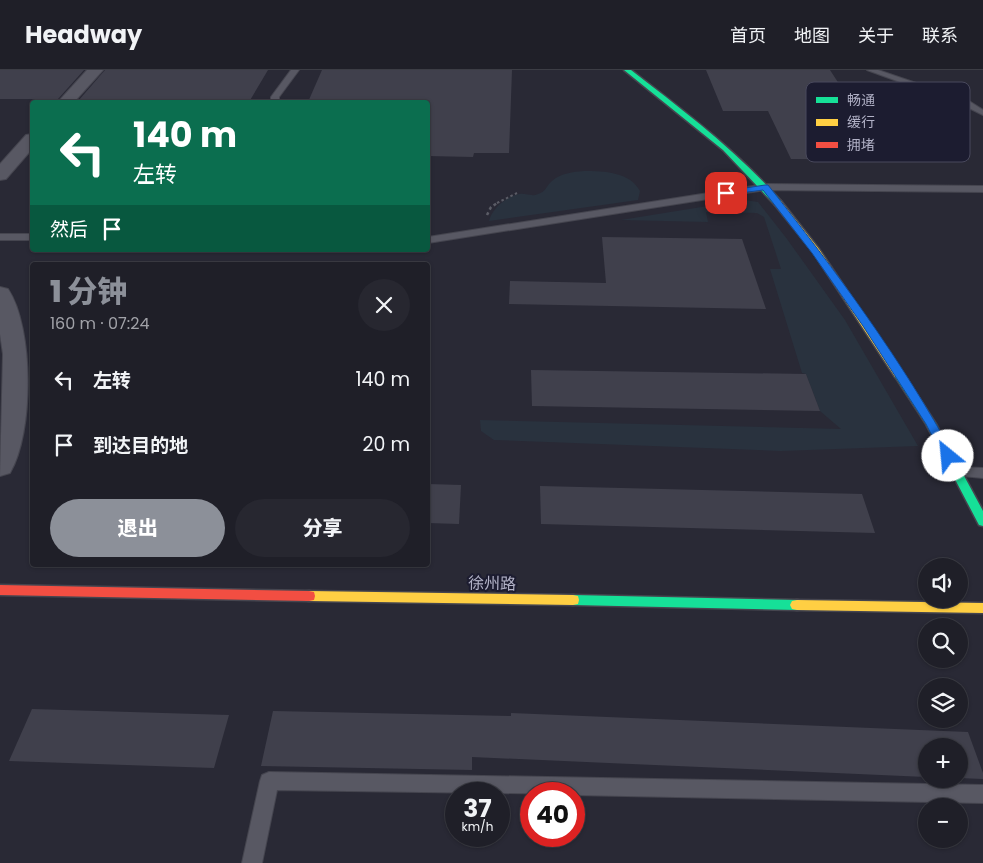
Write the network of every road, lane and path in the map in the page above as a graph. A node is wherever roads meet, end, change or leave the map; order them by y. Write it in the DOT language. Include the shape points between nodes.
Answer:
graph roads {
  1 [pos="95,70"];
  2 [pos="295,70"];
  3 [pos="627,70"];
  4 [pos="871,70"];
  5 [pos="906,82"];
  6 [pos="68,100"];
  7 [pos="275,100"];
  8 [pos="970,105"];
  9 [pos="983,113"];
  10 [pos="30,141"];
  11 [pos="0,175"];
  12 [pos="765,187"];
  13 [pos="983,189"];
  14 [pos="517,193"];
  15 [pos="490,230"];
  16 [pos="0,237"];
  17 [pos="30,237"];
  18 [pos="430,240"];
  19 [pos="0,294"];
  20 [pos="0,466"];
  21 [pos="957,472"];
  22 [pos="983,472"];
  23 [pos="983,522"];
  24 [pos="0,590"];
  25 [pos="983,608"];
  26 [pos="983,794"];
  27 [pos="252,863"];
  1 -- 6 [label="street"];
  2 -- 7 [label="lane"];
  3 -- 12 [label="street" via="707,132"];
  4 -- 5 [label="lane"];
  8 -- 9 [label="lane"];
  10 -- 11 [label="street"];
  12 -- 13 [label="lane"];
  12 -- 15 [label="lane"];
  12 -- 21 [label="street" via="816,251 868,326 931,424"];
  14 -- 15 [label="path" via="496,203 488,211 486,222"];
  15 -- 18 [label="lane"];
  16 -- 17 [label="lane"];
  19 -- 20 [label="street" via="7,307 15,354 13,424"];
  21 -- 22 [label="lane"];
  21 -- 23 [label="street"];
  24 -- 25 [label="street, 徐州路"];
  26 -- 27 [label="lane" via="269,781"];
}
